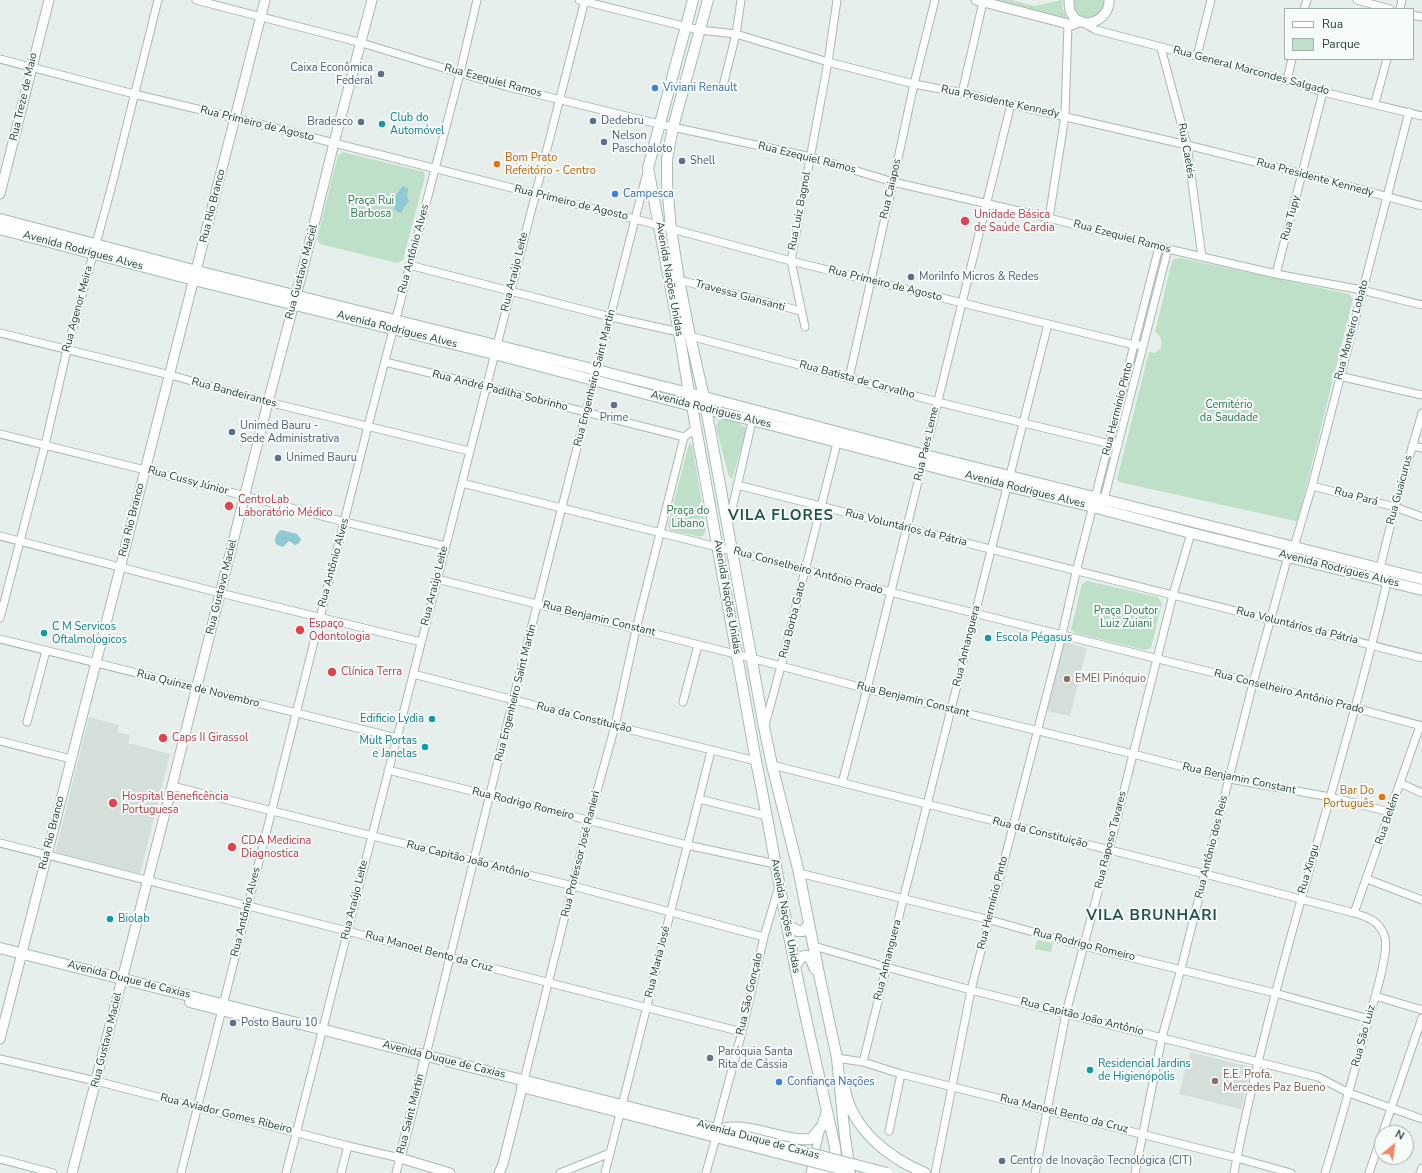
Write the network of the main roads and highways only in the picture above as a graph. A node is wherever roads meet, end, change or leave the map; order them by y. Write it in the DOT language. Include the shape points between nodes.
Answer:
graph roads {
  1 [pos="693,0"];
  2 [pos="708,0"];
  3 [pos="0,219"];
  4 [pos="0,228"];
  5 [pos="94,249"];
  6 [pos="596,376"];
  7 [pos="689,393"];
  8 [pos="704,397"];
  9 [pos="692,406"];
  10 [pos="705,409"];
  11 [pos="754,416"];
  12 [pos="924,460"];
  13 [pos="1098,503"];
  14 [pos="1422,579"];
  15 [pos="1422,590"];
  16 [pos="809,924"];
  17 [pos="787,925"];
  18 [pos="0,948"];
  19 [pos="0,955"];
  20 [pos="21,957"];
  21 [pos="795,966"];
  22 [pos="819,974"];
  23 [pos="839,1079"];
  24 [pos="827,1110"];
  25 [pos="717,1132"];
  26 [pos="747,1141"];
  27 [pos="815,1173"];
  28 [pos="827,1173"];
  29 [pos="837,1173"];
  30 [pos="850,1173"];
  31 [pos="859,1173"];
  32 [pos="887,1173"];
  33 [pos="925,1173"];
  1 -- 7 [label="main road, Avenida Nações Unidas" via="648,168"];
  2 -- 8 [label="main road, Avenida Nações Unidas" via="673,127 667,184 671,229"];
  3 -- 5 [label="main road, Avenida Rodrigues Alves"];
  4 -- 5 [label="main road, Avenida Rodrigues Alves"];
  5 -- 6 [label="main road, Avenida Rodrigues Alves"];
  6 -- 7 [label="main road, Avenida Rodrigues Alves"];
  6 -- 9 [label="main road, Avenida Rodrigues Alves"];
  7 -- 8 [label="main road, Avenida Rodrigues Alves"];
  7 -- 9 [label="main road, Avenida Nações Unidas"];
  8 -- 10 [label="main road, Avenida Nações Unidas"];
  8 -- 11 [label="main road, Avenida Rodrigues Alves"];
  9 -- 10 [label="main road, Avenida Rodrigues Alves"];
  9 -- 17 [label="main road, Avenida Nações Unidas"];
  10 -- 11 [label="main road, Avenida Rodrigues Alves"];
  10 -- 16 [label="main road, Avenida Nações Unidas" via="764,727"];
  11 -- 12 [label="main road, Avenida Rodrigues Alves"];
  11 -- 12 [label="main road, Avenida Rodrigues Alves" via="838,443"];
  12 -- 13 [label="main road, Avenida Rodrigues Alves"];
  13 -- 14 [label="main road, Avenida Rodrigues Alves"];
  13 -- 15 [label="main road, Avenida Rodrigues Alves" via="1190,533"];
  16 -- 17 [label="main road" via="803,931"];
  16 -- 22 [label="main road, Avenida Nações Unidas"];
  17 -- 21 [label="main road, Avenida Nações Unidas"];
  18 -- 20 [label="main road, Avenida Duque de Caxias"];
  19 -- 20 [label="main road, Avenida Duque de Caxias"];
  20 -- 25 [label="main road, Avenida Duque de Caxias"];
  21 -- 22 [label="main road" via="801,957 806,956 810,958"];
  21 -- 24 [label="main road, Avenida Nações Unidas"];
  22 -- 23 [label="main road, Avenida Nações Unidas"];
  23 -- 30 [label="main road, Avenida Nações Unidas"];
  23 -- 33 [label="main road" via="846,1099 864,1130 891,1155 907,1166"];
  24 -- 25 [label="main road" via="822,1126 811,1139 800,1140 771,1132 736,1127"];
  24 -- 29 [label="main road, Avenida Nações Unidas"];
  25 -- 26 [label="main road, Avenida Duque de Caxias"];
  26 -- 31 [label="main road, Avenida Duque de Caxias, bridge"];
  26 -- 32 [label="main road, Avenida Duque de Caxias, bridge"];
  27 -- 28 [label="main road"];
}
